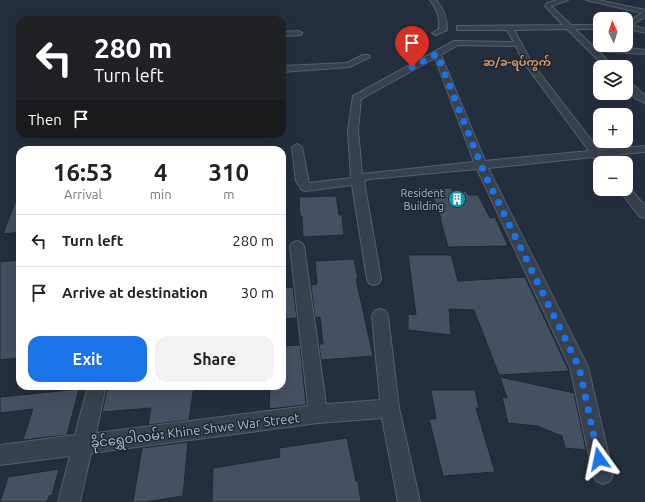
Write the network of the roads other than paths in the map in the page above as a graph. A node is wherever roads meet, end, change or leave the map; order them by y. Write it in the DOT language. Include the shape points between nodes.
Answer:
graph roads {
  1 [pos="433,0"];
  2 [pos="565,0"];
  3 [pos="589,0"];
  4 [pos="645,13"];
  5 [pos="633,21"];
  6 [pos="568,27"];
  7 [pos="593,27"];
  8 [pos="460,28"];
  9 [pos="509,28"];
  10 [pos="633,28"];
  11 [pos="645,31"];
  12 [pos="298,33"];
  13 [pos="436,33"];
  14 [pos="286,34"];
  15 [pos="519,44"];
  16 [pos="592,48"];
  17 [pos="645,52"];
  18 [pos="437,54"];
  19 [pos="366,57"];
  20 [pos="603,60"];
  21 [pos="286,69"];
  22 [pos="633,91"];
  23 [pos="645,100"];
  24 [pos="297,147"];
  25 [pos="645,149"];
  26 [pos="598,156"];
  27 [pos="617,156"];
  28 [pos="645,158"];
  29 [pos="633,159"];
  30 [pos="593,161"];
  31 [pos="483,170"];
  32 [pos="355,182"];
  33 [pos="630,196"];
  34 [pos="645,214"];
  35 [pos="298,246"];
  36 [pos="374,279"];
  37 [pos="380,316"];
  38 [pos="97,390"];
  39 [pos="390,408"];
  40 [pos="318,414"];
  41 [pos="84,444"];
  42 [pos="0,455"];
  43 [pos="603,474"];
  44 [pos="69,502"];
  45 [pos="409,502"];
  1 -- 13 [label="street" via="441,8 443,25 443,30"];
  2 -- 6 [label="street" via="548,5"];
  3 -- 4 [label="street"];
  4 -- 5 [label="street"];
  6 -- 7 [label="street"];
  6 -- 9 [label="street"];
  6 -- 16 [label="street"];
  8 -- 9 [label="street"];
  9 -- 15 [label="street"];
  10 -- 11 [label="street"];
  12 -- 14 [label="street"];
  15 -- 18 [label="street" via="463,42"];
  15 -- 26 [label="street" via="528,63"];
  16 -- 17 [label="street"];
  16 -- 20 [label="street"];
  18 -- 31 [label="street"];
  18 -- 32 [label="street" via="356,98 353,130"];
  19 -- 21 [label="street" via="349,65"];
  22 -- 23 [label="street"];
  24 -- 32 [label="street" via="302,181 306,187"];
  25 -- 27 [label="street"];
  28 -- 29 [label="street"];
  30 -- 31 [label="street"];
  31 -- 32 [label="street"];
  31 -- 43 [label="street" via="579,367"];
  32 -- 36 [label="street"];
  33 -- 34 [label="street"];
  35 -- 40 [label="street"];
  37 -- 39 [label="street"];
  38 -- 41 [label="street"];
  39 -- 40 [label="street, ခိုင်ရွှေဝါလမ်း Khine Shwe War Street"];
  39 -- 45 [label="street"];
  40 -- 41 [label="street, ခိုင်ရွှေဝါလမ်း Khine Shwe War Street"];
  41 -- 42 [label="street, ခိုင်ရွှေဝါလမ်း Khine Shwe War Street"];
  41 -- 44 [label="street"];
}
